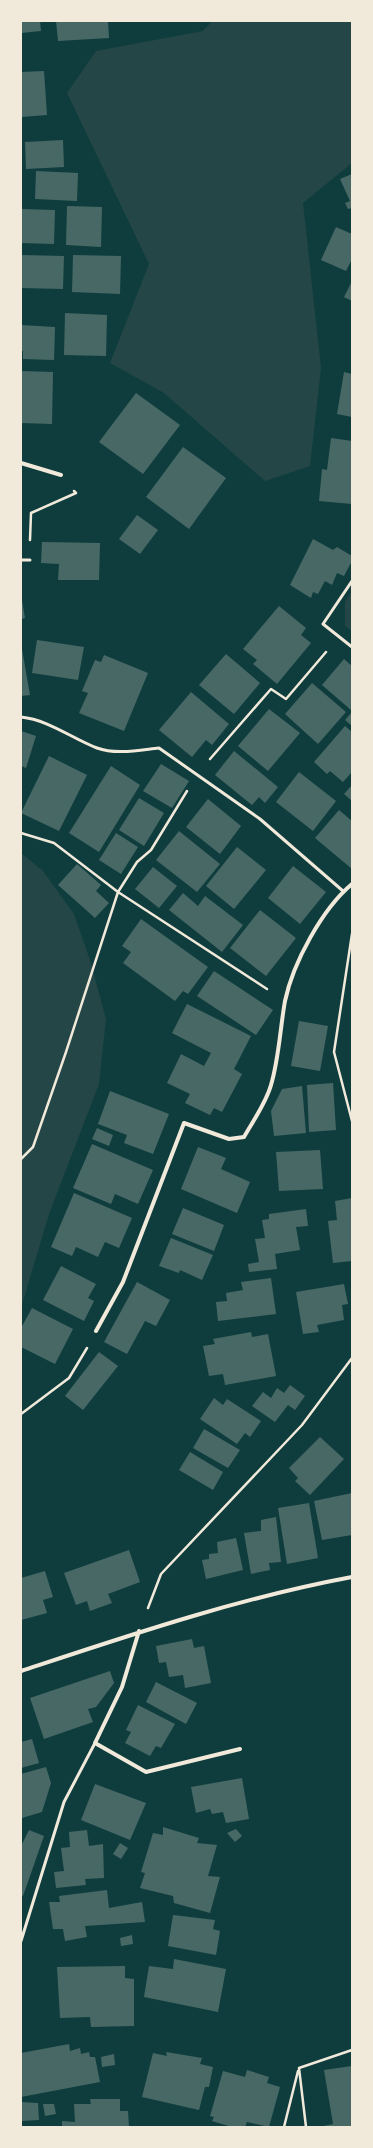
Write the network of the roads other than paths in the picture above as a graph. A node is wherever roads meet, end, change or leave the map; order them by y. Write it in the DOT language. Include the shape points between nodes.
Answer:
graph roads {
  1 [pos="21,463"];
  2 [pos="61,475"];
  3 [pos="21,560"];
  4 [pos="30,560"];
  5 [pos="352,581"];
  6 [pos="352,647"];
  7 [pos="21,717"];
  8 [pos="352,884"];
  9 [pos="343,891"];
  10 [pos="96,1331"];
  11 [pos="352,1577"];
  12 [pos="139,1631"];
  13 [pos="21,1671"];
  14 [pos="95,1743"];
  15 [pos="240,1749"];
  16 [pos="21,1941"];
  1 -- 2 [label="street"];
  3 -- 4 [label="lane"];
  5 -- 6 [label="lane" via="323,624"];
  7 -- 9 [label="lane" via="36,718 99,748 131,751 159,748 260,819"];
  8 -- 9 [label="street"];
  9 -- 10 [label="street" via="309,940 295,968 285,1001 271,1087 244,1137 229,1138 184,1123 123,1282"];
  11 -- 12 [label="street" via="301,1586"];
  12 -- 13 [label="street"];
  12 -- 14 [label="street" via="122,1687"];
  14 -- 15 [label="street" via="146,1772"];
  14 -- 16 [label="lane" via="64,1802"];
}
